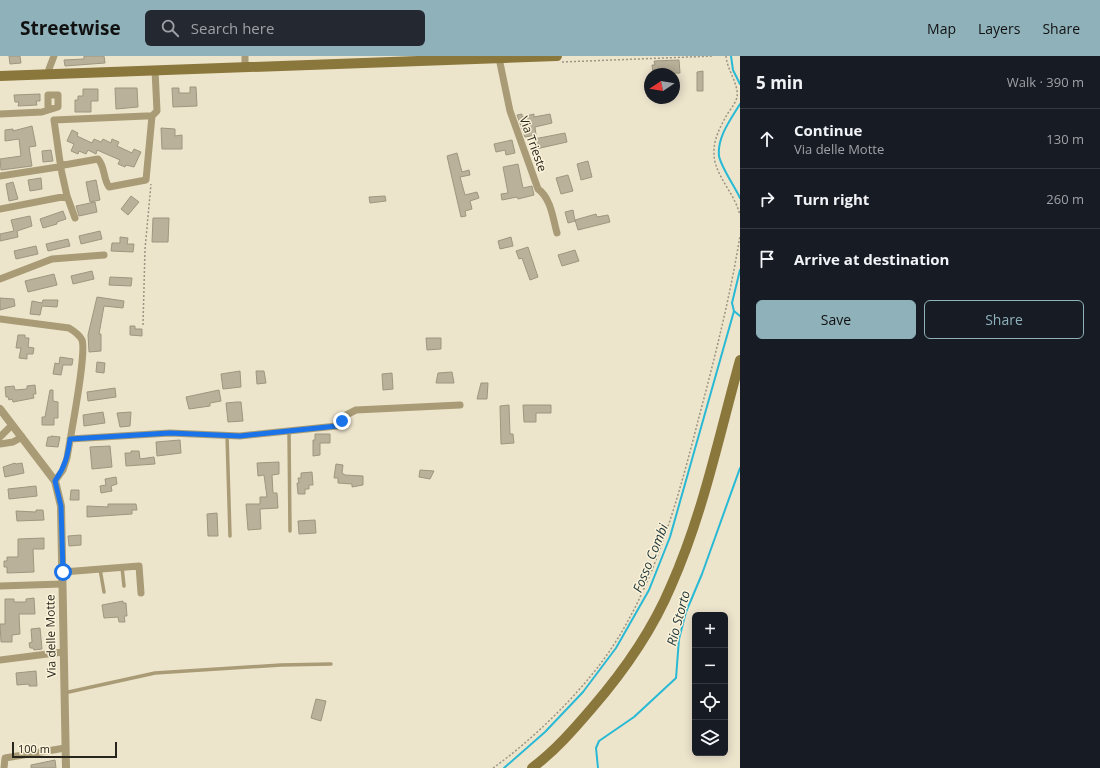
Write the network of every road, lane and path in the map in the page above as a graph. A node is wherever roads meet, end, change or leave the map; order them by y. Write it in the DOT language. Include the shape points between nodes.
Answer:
graph roads {
  1 [pos="54,56"];
  2 [pos="245,56"];
  3 [pos="714,56"];
  4 [pos="726,56"];
  5 [pos="499,58"];
  6 [pos="558,59"];
  7 [pos="245,67"];
  8 [pos="156,70"];
  9 [pos="49,74"];
  10 [pos="0,76"];
  11 [pos="48,110"];
  12 [pos="0,114"];
  13 [pos="152,119"];
  14 [pos="0,176"];
  15 [pos="151,179"];
  16 [pos="67,196"];
  17 [pos="0,209"];
  18 [pos="740,215"];
  19 [pos="75,218"];
  20 [pos="557,233"];
  21 [pos="740,236"];
  22 [pos="104,255"];
  23 [pos="0,279"];
  24 [pos="0,319"];
  25 [pos="143,324"];
  26 [pos="740,360"];
  27 [pos="460,405"];
  28 [pos="0,409"];
  29 [pos="12,425"];
  30 [pos="289,432"];
  31 [pos="227,435"];
  32 [pos="0,437"];
  33 [pos="22,437"];
  34 [pos="70,439"];
  35 [pos="0,444"];
  36 [pos="55,481"];
  37 [pos="290,531"];
  38 [pos="230,536"];
  39 [pos="122,567"];
  40 [pos="100,569"];
  41 [pos="63,572"];
  42 [pos="62,584"];
  43 [pos="0,586"];
  44 [pos="124,586"];
  45 [pos="104,592"];
  46 [pos="141,593"];
  47 [pos="63,652"];
  48 [pos="0,660"];
  49 [pos="331,664"];
  50 [pos="64,693"];
  51 [pos="65,748"];
  52 [pos="4,768"];
  53 [pos="66,768"];
  54 [pos="493,768"];
  55 [pos="532,768"];
  1 -- 9 [label="street"];
  2 -- 7 [label="street"];
  3 -- 6 [label="path"];
  4 -- 18 [label="path" via="737,97 715,137 714,152 715,162 734,197"];
  5 -- 6 [label="main road"];
  5 -- 7 [label="main road"];
  5 -- 20 [label="street, Via Trieste" via="510,111 538,190 545,194 547,199"];
  7 -- 8 [label="main road"];
  8 -- 9 [label="main road"];
  8 -- 13 [label="street" via="157,111"];
  9 -- 10 [label="main road"];
  11 -- 12 [label="street"];
  13 -- 13 [label="street" via="143,116 54,120 60,162 64,165 98,159 109,187 146,180"];
  14 -- 16 [label="street" via="58,167 61,169"];
  15 -- 25 [label="path" via="145,249"];
  16 -- 17 [label="street"];
  16 -- 19 [label="street"];
  21 -- 54 [label="path" via="722,330 684,476 669,526 643,588 625,625 601,663 524,744"];
  22 -- 23 [label="street" via="52,259"];
  24 -- 34 [label="street" via="69,328 78,334 82,341 82,363"];
  26 -- 55 [label="main road" via="694,528 667,595 649,629 610,688 570,733"];
  27 -- 30 [label="street" via="356,410 350,412 337,426"];
  28 -- 29 [label="street, Via delle Motte"];
  29 -- 32 [label="street"];
  29 -- 33 [label="street, Via delle Motte"];
  30 -- 31 [label="street"];
  30 -- 37 [label="lane"];
  31 -- 34 [label="street" via="170,433"];
  31 -- 38 [label="lane"];
  33 -- 35 [label="street" via="13,442"];
  33 -- 36 [label="street, Via delle Motte"];
  34 -- 36 [label="street" via="63,470"];
  36 -- 41 [label="street, Via delle Motte" via="61,506"];
  39 -- 40 [label="street"];
  39 -- 44 [label="lane"];
  39 -- 46 [label="street" via="139,566"];
  40 -- 41 [label="street"];
  40 -- 45 [label="lane"];
  41 -- 42 [label="street, Via delle Motte"];
  42 -- 43 [label="street"];
  42 -- 47 [label="street, Via delle Motte"];
  47 -- 48 [label="street"];
  47 -- 50 [label="street, Via delle Motte"];
  49 -- 50 [label="lane" via="156,673"];
  50 -- 51 [label="street, Via delle Motte"];
  51 -- 52 [label="street" via="5,758"];
  51 -- 53 [label="street, Via delle Motte"];
}
